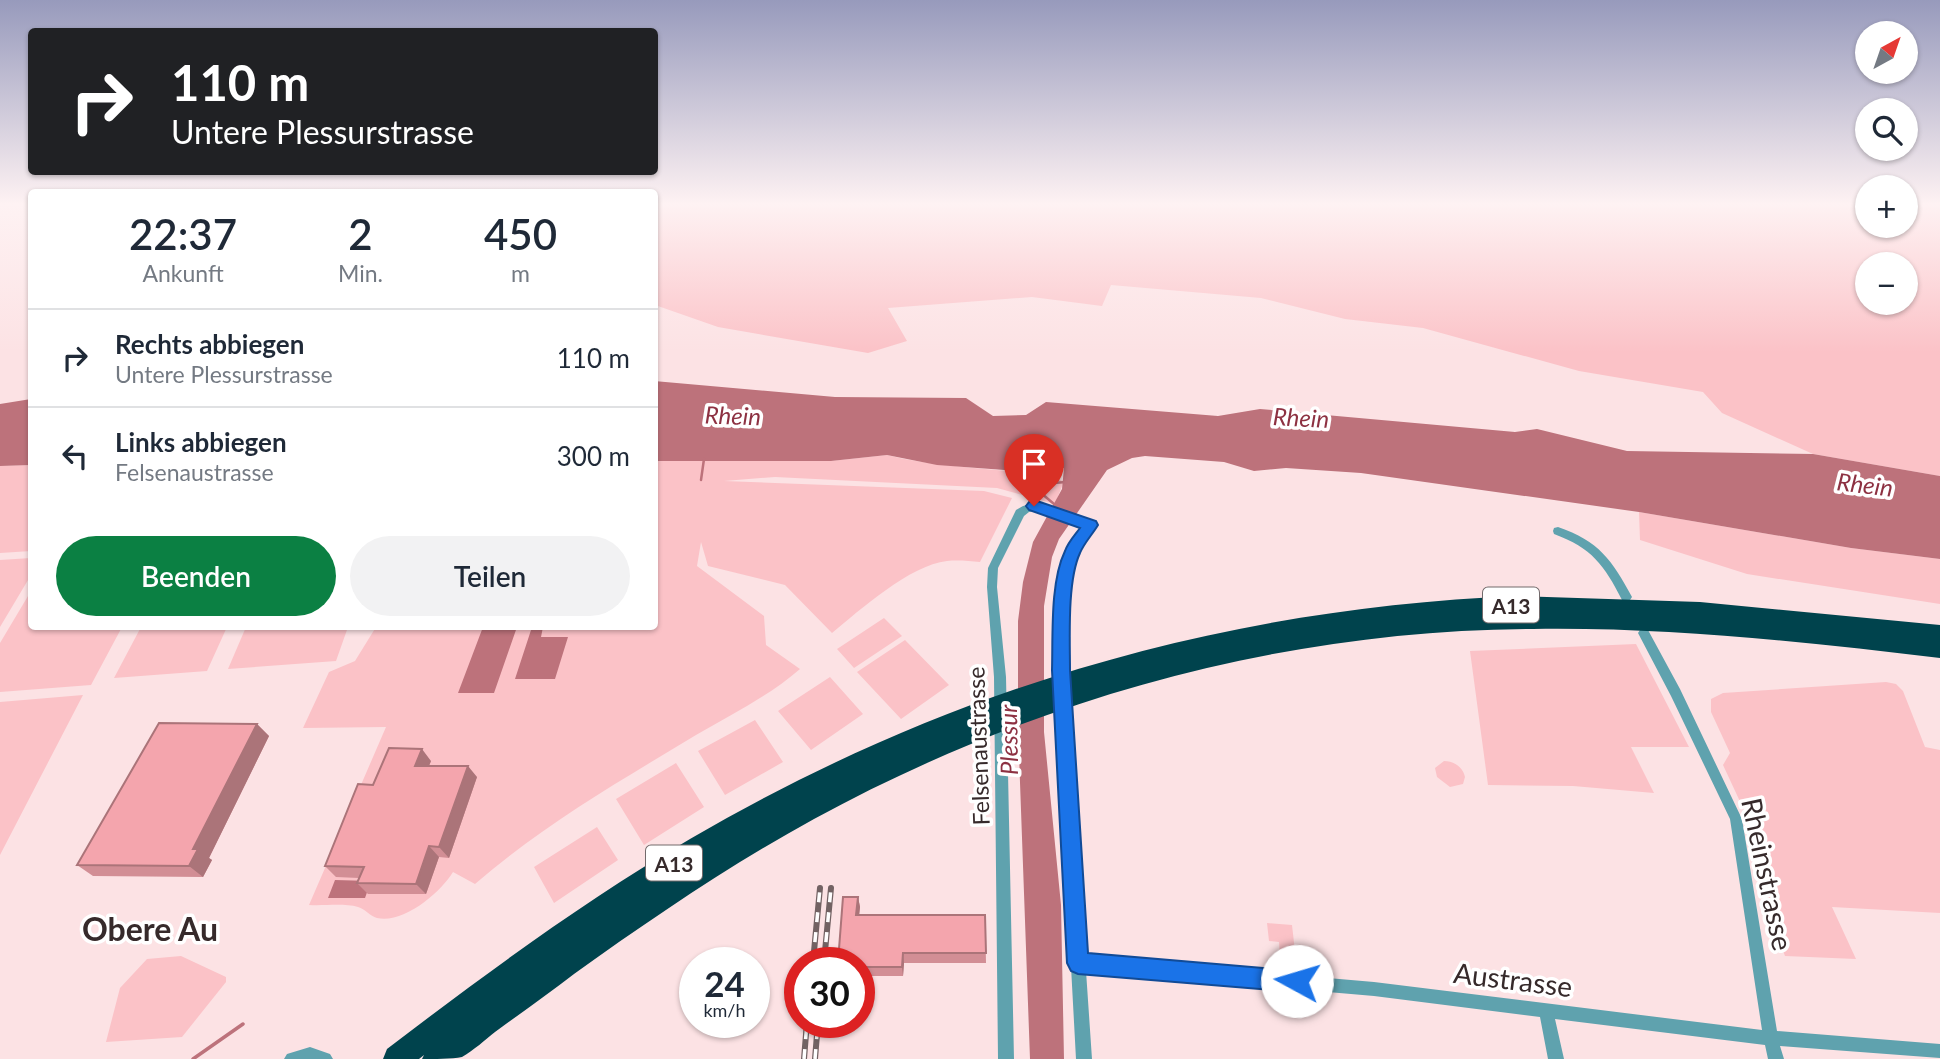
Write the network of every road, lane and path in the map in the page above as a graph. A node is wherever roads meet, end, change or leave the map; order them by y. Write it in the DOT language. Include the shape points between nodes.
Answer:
graph roads {
  1 [pos="1558,531"];
  2 [pos="1626,597"];
  3 [pos="1643,633"];
  4 [pos="1940,634"];
  5 [pos="1940,649"];
  6 [pos="1089,681"];
  7 [pos="976,722"];
  8 [pos="1078,963"];
  9 [pos="1546,1010"];
  10 [pos="1770,1038"];
  11 [pos="1940,1051"];
  12 [pos="292,1059"];
  13 [pos="325,1059"];
  14 [pos="397,1059"];
  15 [pos="436,1059"];
  16 [pos="1006,1059"];
  17 [pos="1084,1059"];
  18 [pos="1556,1059"];
  19 [pos="1776,1059"];
  1 -- 2 [label="street" via="1602,555"];
  3 -- 10 [label="street, Rheinstrasse" via="1736,819"];
  4 -- 6 [label="highway, A13" via="1632,606 1459,607 1268,630 1186,647"];
  5 -- 6 [label="highway, A13" via="1716,626 1583,620 1468,622 1276,645"];
  6 -- 7 [label="highway, A13"];
  7 -- 14 [label="highway, A13" via="896,745 692,851 573,930"];
  7 -- 15 [label="highway, A13" via="806,811 709,869 586,948"];
  8 -- 9 [label="street, Austrasse"];
  8 -- 16 [label="street, Felsenaustrasse" via="1062,625 1072,552 1090,525 1031,506 1022,511 993,568 992,587 1000,677"];
  8 -- 17 [label="street"];
  9 -- 10 [label="street, Austrasse"];
  9 -- 18 [label="street"];
  10 -- 11 [label="street, Austrasse"];
  10 -- 19 [label="street, Rheinstrasse"];
  12 -- 13 [label="street" via="310,1054"];
}
